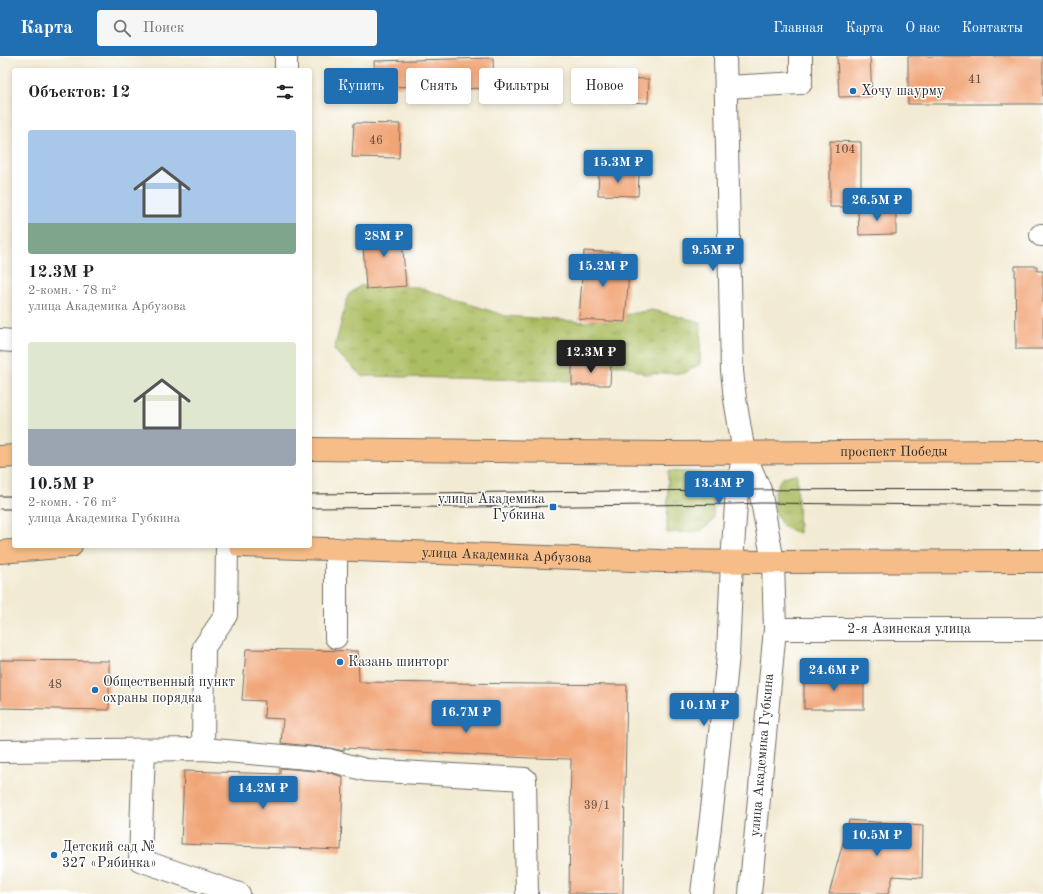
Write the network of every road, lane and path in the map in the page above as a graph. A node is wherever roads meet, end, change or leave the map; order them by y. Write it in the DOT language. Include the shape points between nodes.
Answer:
graph roads {
  1 [pos="286,56"];
  2 [pos="725,56"];
  3 [pos="801,56"];
  4 [pos="286,68"];
  5 [pos="726,87"];
  6 [pos="0,340"];
  7 [pos="12,341"];
  8 [pos="312,449"];
  9 [pos="1043,451"];
  10 [pos="744,453"];
  11 [pos="12,456"];
  12 [pos="0,457"];
  13 [pos="48,548"];
  14 [pos="227,548"];
  15 [pos="304,548"];
  16 [pos="336,549"];
  17 [pos="0,552"];
  18 [pos="1043,561"];
  19 [pos="732,562"];
  20 [pos="773,562"];
  21 [pos="774,629"];
  22 [pos="1043,629"];
  23 [pos="336,637"];
  24 [pos="202,749"];
  25 [pos="144,750"];
  26 [pos="0,751"];
  27 [pos="239,894"];
  28 [pos="527,894"];
  29 [pos="702,894"];
  30 [pos="750,894"];
  1 -- 4 [label="street"];
  2 -- 5 [label="street, улица Академика Губкина"];
  3 -- 5 [label="street" via="801,84"];
  5 -- 10 [label="street, улица Академика Губкина" via="732,371"];
  6 -- 7 [label="street"];
  8 -- 10 [label="main road"];
  9 -- 10 [label="main road, проспект Победы"];
  10 -- 19 [label="street, улица Академика Губкина" via="737,490"];
  10 -- 20 [label="street, улица Академика Губкина" via="760,490"];
  11 -- 12 [label="main road"];
  13 -- 17 [label="main road"];
  14 -- 24 [label="street" via="226,615 204,647"];
  15 -- 16 [label="main road, улица Академика Арбузова"];
  16 -- 19 [label="main road, улица Академика Арбузова"];
  16 -- 23 [label="street"];
  18 -- 20 [label="main road"];
  19 -- 20 [label="main road, улица Академика Арбузова"];
  19 -- 29 [label="street, улица Академика Губкина" via="728,655"];
  20 -- 21 [label="street, улица Академика Губкина"];
  21 -- 22 [label="street, 2-я Азинская улица"];
  21 -- 30 [label="street, улица Академика Губкина"];
  24 -- 25 [label="street"];
  24 -- 28 [label="street" via="329,760 366,770 525,779"];
  25 -- 26 [label="street"];
  25 -- 27 [label="street" via="140,860"];
}
